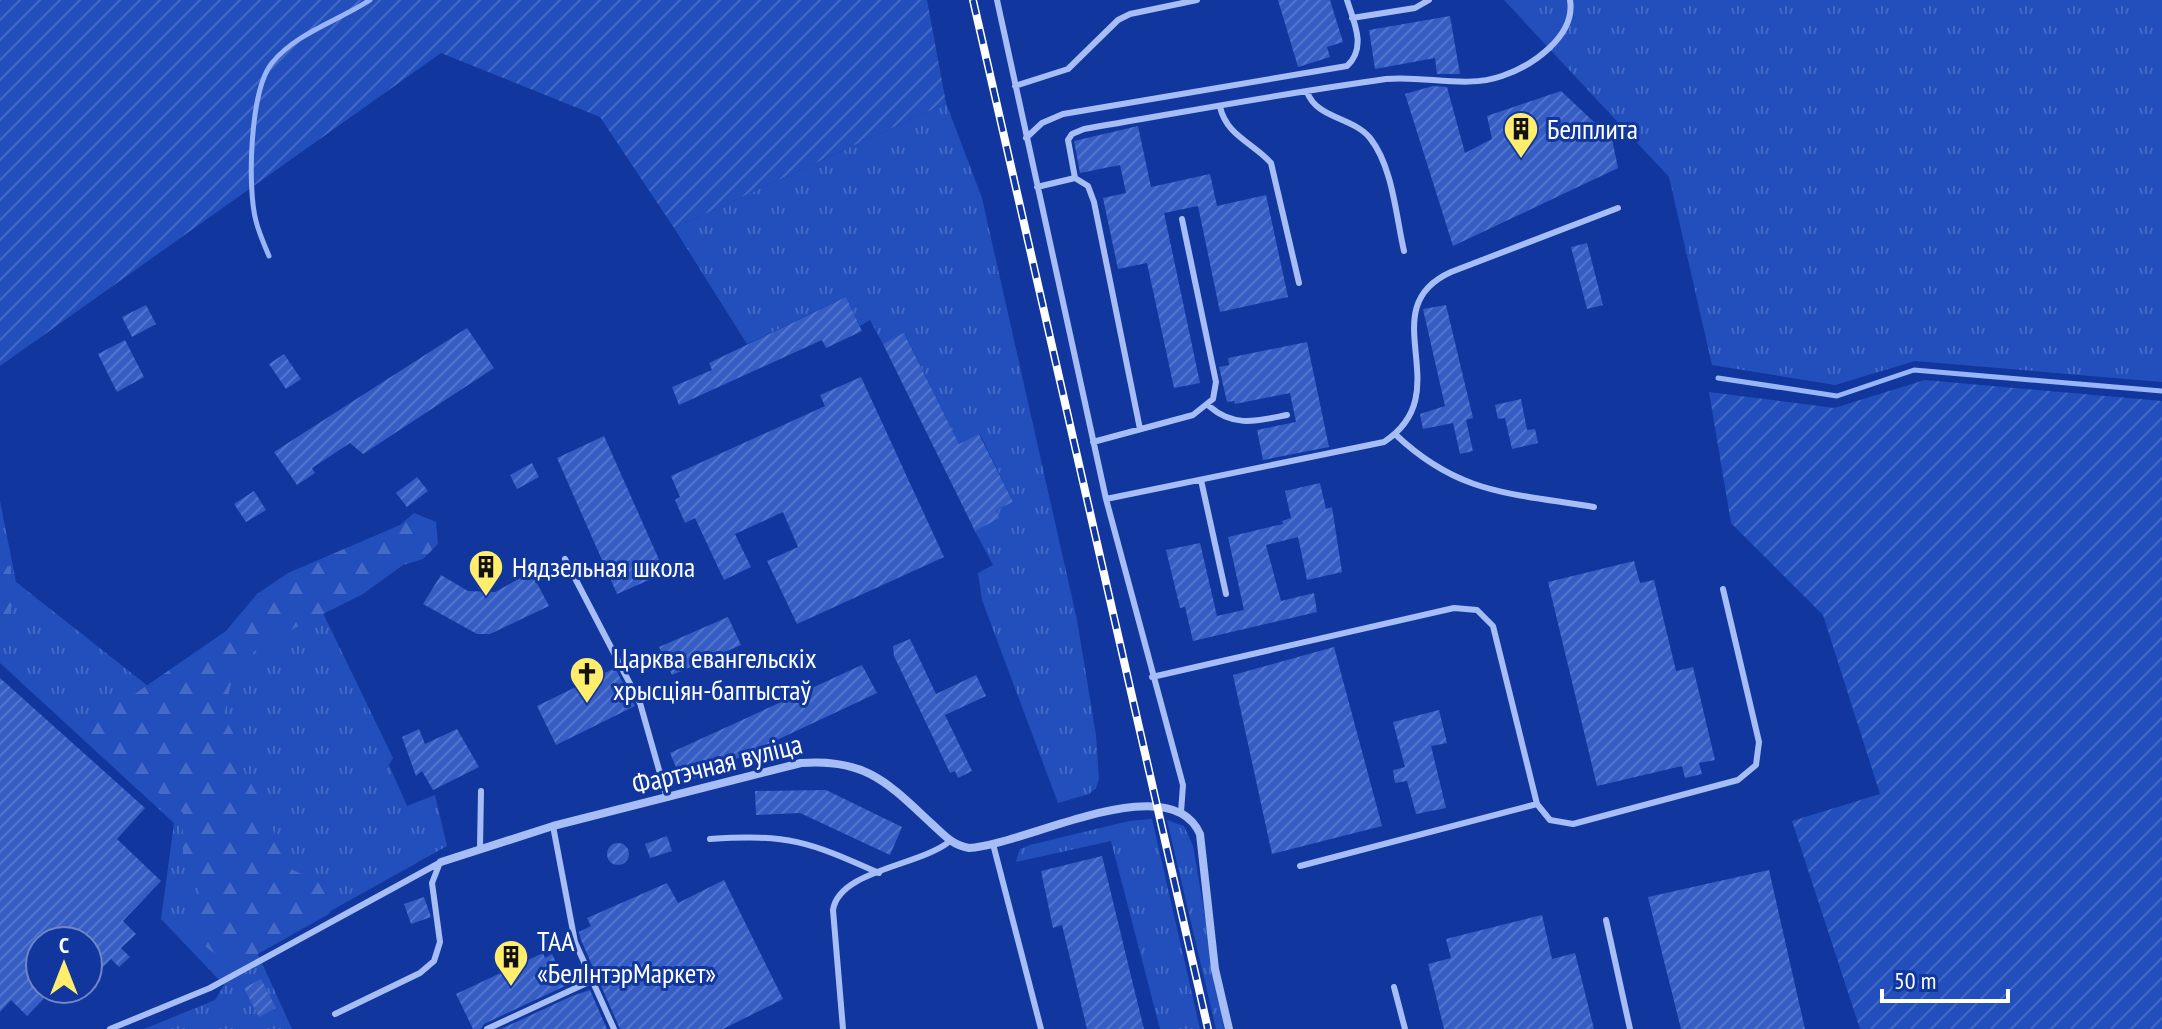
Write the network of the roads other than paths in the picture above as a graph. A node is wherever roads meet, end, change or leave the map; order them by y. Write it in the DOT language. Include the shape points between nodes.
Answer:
graph roads {
  1 [pos="997,0"];
  2 [pos="1197,0"];
  3 [pos="1347,0"];
  4 [pos="1429,0"];
  5 [pos="1570,0"];
  6 [pos="1352,18"];
  7 [pos="1015,86"];
  8 [pos="1307,92"];
  9 [pos="1220,107"];
  10 [pos="1026,138"];
  11 [pos="1075,178"];
  12 [pos="1037,187"];
  13 [pos="1618,208"];
  14 [pos="1182,219"];
  15 [pos="1404,251"];
  16 [pos="1299,283"];
  17 [pos="1209,406"];
  18 [pos="1287,415"];
  19 [pos="1140,429"];
  20 [pos="1395,434"];
  21 [pos="1093,442"];
  22 [pos="1201,480"];
  23 [pos="1106,499"];
  24 [pos="1594,507"];
  25 [pos="565,559"];
  26 [pos="1723,589"];
  27 [pos="1226,594"];
  28 [pos="1152,677"];
  29 [pos="481,791"];
  30 [pos="667,798"];
  31 [pos="1537,804"];
  32 [pos="1181,812"];
  33 [pos="553,826"];
  34 [pos="710,839"];
  35 [pos="950,841"];
  36 [pos="993,844"];
  37 [pos="480,848"];
  38 [pos="441,862"];
  39 [pos="1300,866"];
  40 [pos="879,873"];
  41 [pos="1606,920"];
  42 [pos="591,981"];
  43 [pos="1394,987"];
  44 [pos="335,1014"];
  45 [pos="110,1029"];
  46 [pos="487,1029"];
  47 [pos="614,1029"];
  48 [pos="843,1029"];
  49 [pos="1041,1029"];
  50 [pos="1229,1029"];
  51 [pos="1405,1029"];
  52 [pos="1630,1029"];
  1 -- 7 [label="lane"];
  2 -- 7 [label="lane" via="1130,14 1068,69"];
  3 -- 6 [label="lane"];
  4 -- 6 [label="lane" via="1415,8"];
  5 -- 8 [label="lane" via="1568,23 1559,39 1507,75 1468,81 1400,78"];
  6 -- 10 [label="lane" via="1359,45 1347,66 1063,114"];
  7 -- 10 [label="lane"];
  8 -- 9 [label="lane"];
  8 -- 15 [label="lane" via="1319,109 1361,129 1377,149"];
  9 -- 11 [label="lane" via="1077,131 1068,146"];
  9 -- 16 [label="lane" via="1228,127 1259,151 1276,175"];
  10 -- 12 [label="lane"];
  11 -- 12 [label="lane"];
  11 -- 19 [label="lane" via="1088,186 1094,202"];
  12 -- 21 [label="lane"];
  13 -- 20 [label="lane" via="1451,272 1426,287 1415,309 1417,395 1413,411"];
  14 -- 17 [label="lane" via="1216,382"];
  17 -- 18 [label="lane" via="1224,418 1242,422"];
  17 -- 19 [label="lane"];
  19 -- 21 [label="lane"];
  20 -- 22 [label="lane" via="1371,446"];
  20 -- 24 [label="lane" via="1449,476 1494,490"];
  21 -- 23 [label="lane"];
  22 -- 23 [label="lane"];
  22 -- 27 [label="lane"];
  23 -- 28 [label="lane"];
  25 -- 30 [label="lane" via="640,703"];
  26 -- 31 [label="lane" via="1759,742 1749,774 1573,824 1550,820"];
  28 -- 31 [label="lane" via="1454,608 1477,610 1493,626"];
  28 -- 32 [label="lane" via="1183,785"];
  29 -- 37 [label="lane"];
  30 -- 33 [label="street, Фартэчная вуліца"];
  30 -- 35 [label="street, Фартэчная вуліца" via="801,763 843,763 885,780"];
  31 -- 39 [label="lane"];
  32 -- 36 [label="street" via="1127,808"];
  32 -- 50 [label="street" via="1200,834 1215,969"];
  33 -- 37 [label="street, Фартэчная вуліца"];
  33 -- 42 [label="lane" via="570,926"];
  34 -- 40 [label="lane" via="767,835 799,840"];
  35 -- 36 [label="street" via="969,848"];
  35 -- 40 [label="lane"];
  36 -- 49 [label="lane"];
  37 -- 38 [label="street, Фартэчная вуліца"];
  38 -- 44 [label="lane" via="432,883 440,942 434,961"];
  38 -- 45 [label="lane" via="210,988"];
  40 -- 48 [label="lane" via="847,886 834,903"];
  41 -- 52 [label="lane"];
  42 -- 46 [label="lane"];
  42 -- 47 [label="lane"];
  43 -- 51 [label="lane"];
}
